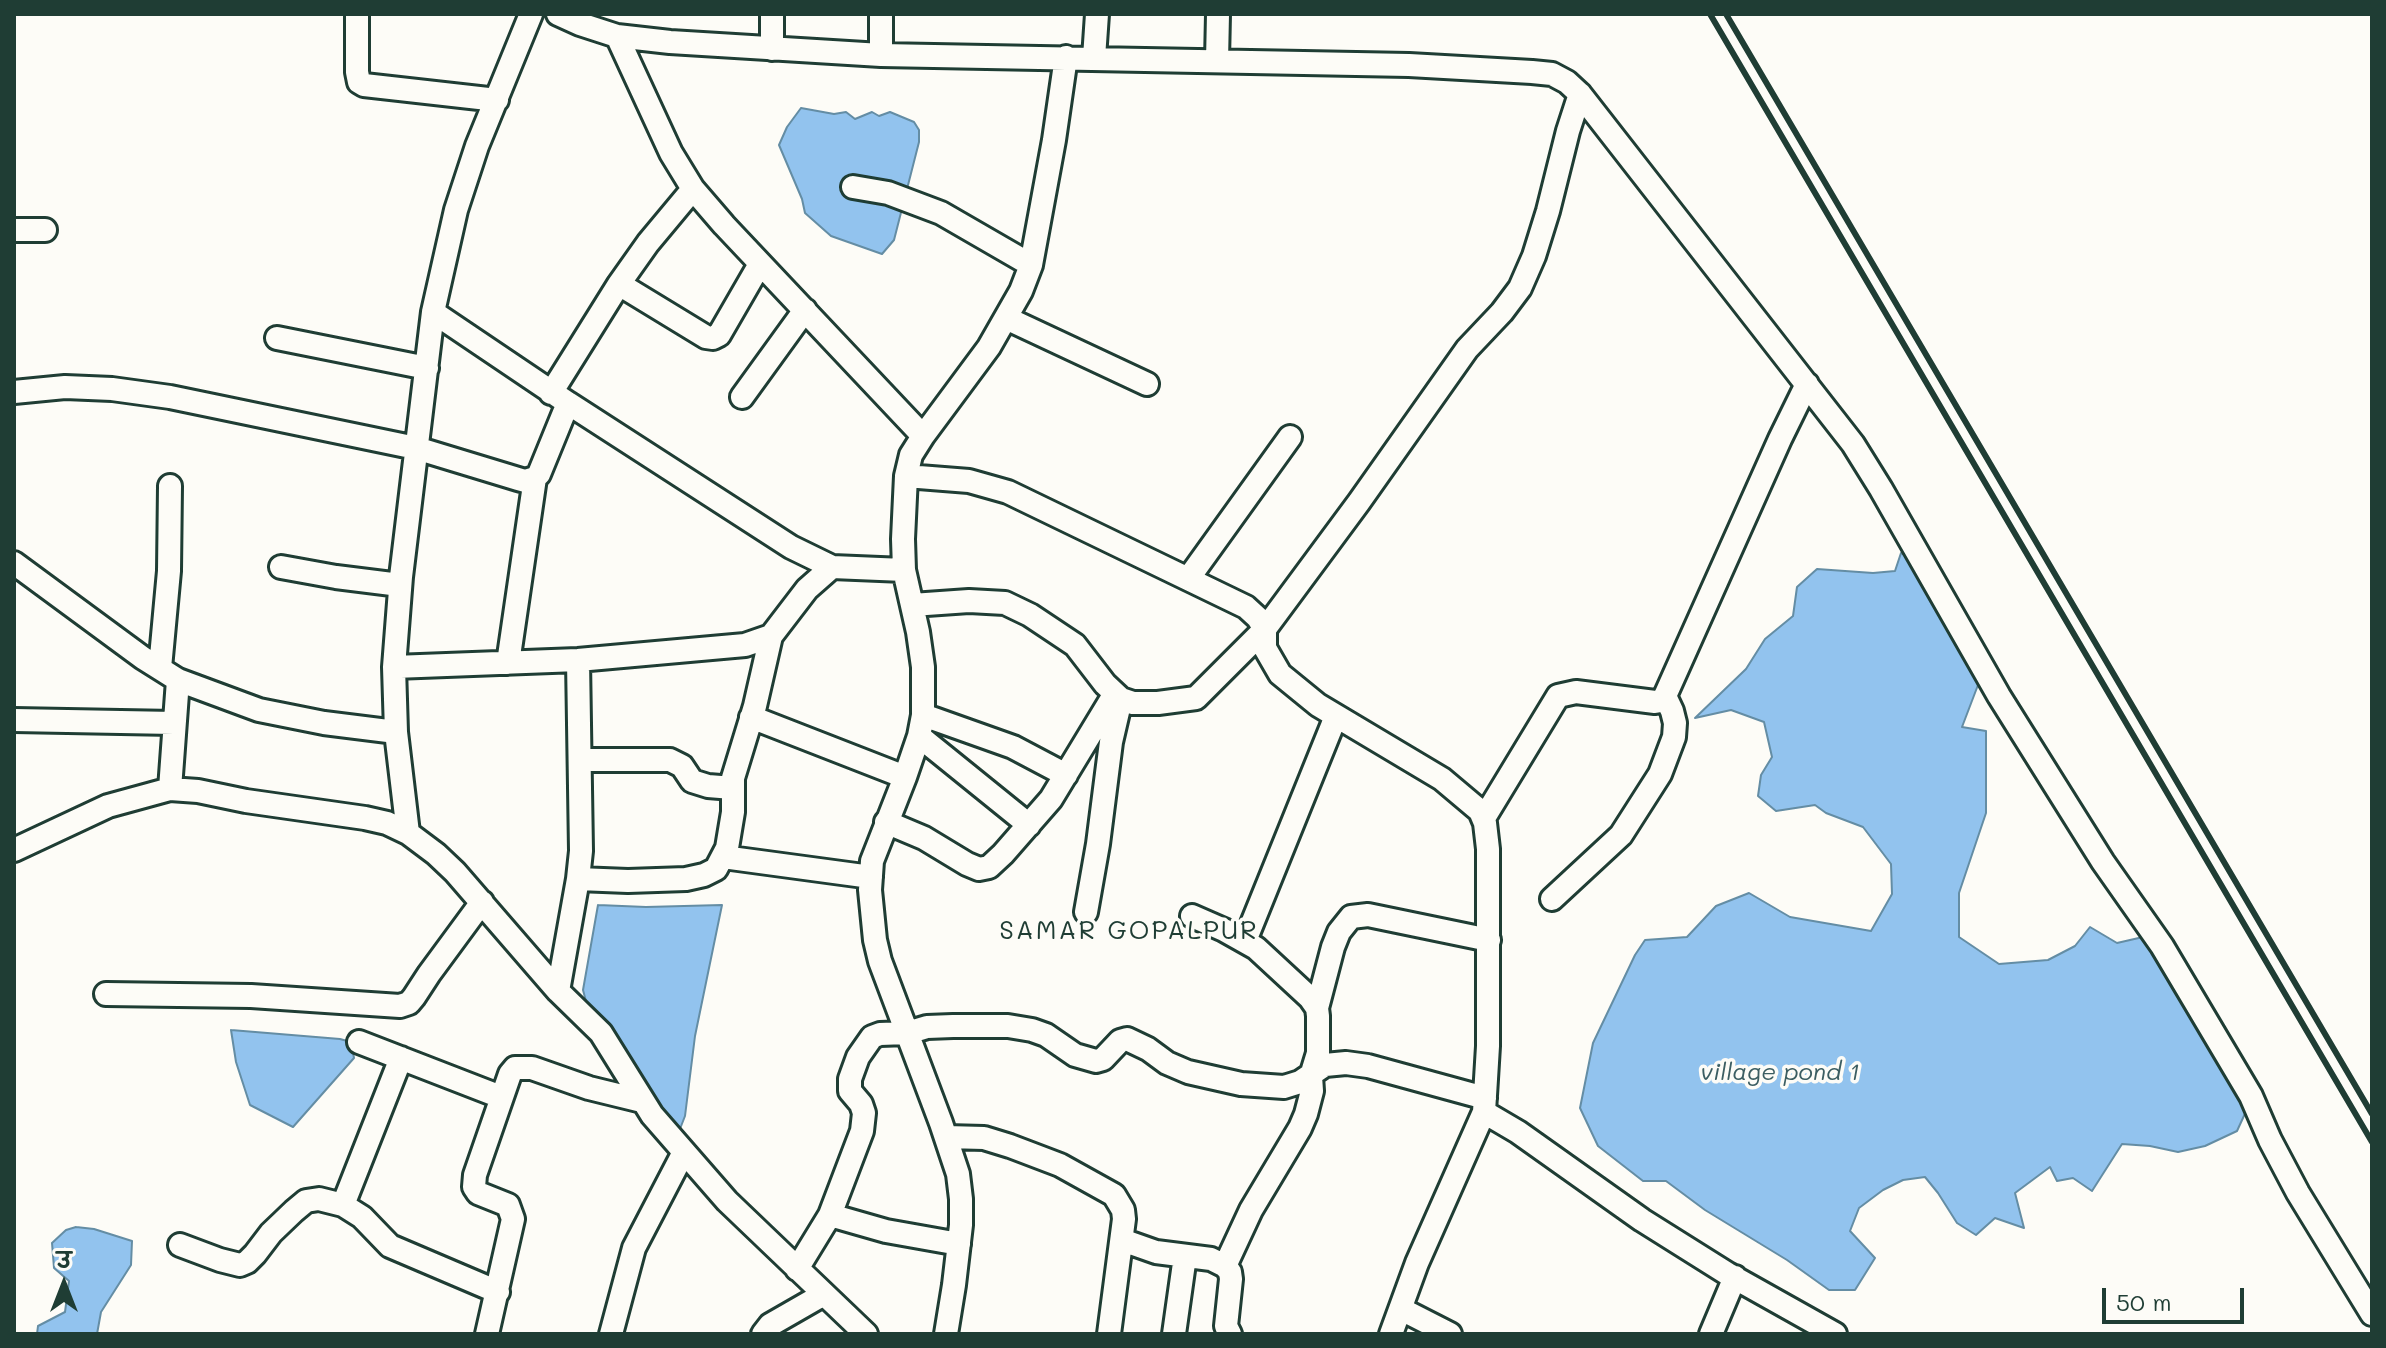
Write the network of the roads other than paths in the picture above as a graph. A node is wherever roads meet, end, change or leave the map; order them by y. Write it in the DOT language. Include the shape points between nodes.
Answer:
graph roads {
  1 [pos="357,14"];
  2 [pos="531,14"];
  3 [pos="558,14"];
  4 [pos="772,14"];
  5 [pos="881,14"];
  6 [pos="1097,14"];
  7 [pos="1218,14"];
  8 [pos="617,36"];
  9 [pos="772,49"];
  10 [pos="881,55"];
  11 [pos="1066,57"];
  12 [pos="1094,58"];
  13 [pos="1217,61"];
  14 [pos="1580,94"];
  15 [pos="497,100"];
  16 [pos="853,187"];
  17 [pos="693,189"];
  18 [pos="14,230"];
  19 [pos="45,230"];
  20 [pos="760,264"];
  21 [pos="1031,265"];
  22 [pos="619,284"];
  23 [pos="805,310"];
  24 [pos="433,312"];
  25 [pos="1006,318"];
  26 [pos="277,338"];
  27 [pos="427,368"];
  28 [pos="1147,384"];
  29 [pos="1807,384"];
  30 [pos="14,392"];
  31 [pos="742,397"];
  32 [pos="560,398"];
  33 [pos="923,436"];
  34 [pos="1290,437"];
  35 [pos="416,448"];
  36 [pos="906,476"];
  37 [pos="535,478"];
  38 [pos="170,486"];
  39 [pos="14,563"];
  40 [pos="281,567"];
  41 [pos="832,567"];
  42 [pos="904,570"];
  43 [pos="1188,579"];
  44 [pos="400,585"];
  45 [pos="912,605"];
  46 [pos="1265,629"];
  47 [pos="771,636"];
  48 [pos="578,660"];
  49 [pos="508,663"];
  50 [pos="394,667"];
  51 [pos="169,674"];
  52 [pos="1665,696"];
  53 [pos="1118,697"];
  54 [pos="1336,716"];
  55 [pos="751,717"];
  56 [pos="14,720"];
  57 [pos="174,723"];
  58 [pos="921,726"];
  59 [pos="396,732"];
  60 [pos="580,760"];
  61 [pos="1066,775"];
  62 [pos="905,777"];
  63 [pos="733,788"];
  64 [pos="170,789"];
  65 [pos="1484,818"];
  66 [pos="886,822"];
  67 [pos="1029,825"];
  68 [pos="408,833"];
  69 [pos="14,850"];
  70 [pos="723,857"];
  71 [pos="871,877"];
  72 [pos="578,879"];
  73 [pos="1552,899"];
  74 [pos="482,902"];
  75 [pos="1086,912"];
  76 [pos="1192,916"];
  77 [pos="1489,940"];
  78 [pos="1245,941"];
  79 [pos="558,991"];
  80 [pos="106,994"];
  81 [pos="1317,1008"];
  82 [pos="907,1033"];
  83 [pos="359,1042"];
  84 [pos="401,1058"];
  85 [pos="1311,1076"];
  86 [pos="501,1097"];
  87 [pos="642,1101"];
  88 [pos="1484,1105"];
  89 [pos="946,1137"];
  90 [pos="684,1152"];
  91 [pos="343,1205"];
  92 [pos="830,1215"];
  93 [pos="1122,1240"];
  94 [pos="959,1244"];
  95 [pos="180,1245"];
  96 [pos="1185,1256"];
  97 [pos="1225,1266"];
  98 [pos="797,1269"];
  99 [pos="1735,1277"];
  100 [pos="498,1292"];
  101 [pos="824,1294"];
  102 [pos="1401,1309"];
  103 [pos="2372,1314"];
  104 [pos="488,1334"];
  105 [pos="611,1334"];
  106 [pos="763,1334"];
  107 [pos="866,1334"];
  108 [pos="946,1334"];
  109 [pos="1109,1334"];
  110 [pos="1174,1334"];
  111 [pos="1230,1334"];
  112 [pos="1391,1334"];
  113 [pos="1450,1334"];
  114 [pos="1711,1334"];
  115 [pos="1835,1334"];
  1 -- 15 [label="street" via="359,82"];
  2 -- 15 [label="street"];
  3 -- 8 [label="street"];
  4 -- 9 [label="street"];
  5 -- 10 [label="street"];
  6 -- 12 [label="street"];
  7 -- 13 [label="street"];
  8 -- 9 [label="street"];
  8 -- 17 [label="street"];
  9 -- 10 [label="street"];
  10 -- 11 [label="street"];
  11 -- 12 [label="street"];
  11 -- 21 [label="street"];
  12 -- 13 [label="street"];
  13 -- 14 [label="street" via="1532,72 1552,74"];
  14 -- 29 [label="street"];
  14 -- 46 [label="street" via="1520,288 1467,349"];
  15 -- 24 [label="street" via="456,210"];
  16 -- 21 [label="street" via="888,193 941,213"];
  17 -- 20 [label="street"];
  17 -- 22 [label="street"];
  18 -- 19 [label="street"];
  20 -- 22 [label="street" via="713,338"];
  20 -- 23 [label="street"];
  21 -- 25 [label="street"];
  22 -- 32 [label="street"];
  23 -- 31 [label="street"];
  23 -- 33 [label="street"];
  24 -- 27 [label="street"];
  24 -- 32 [label="street"];
  25 -- 28 [label="street"];
  25 -- 33 [label="street"];
  26 -- 27 [label="street"];
  27 -- 35 [label="street"];
  29 -- 52 [label="street"];
  29 -- 103 [label="street" via="1853,444 1999,696 2162,946 2251,1096 2298,1193"];
  30 -- 35 [label="street" via="65,387 170,397"];
  32 -- 37 [label="street"];
  32 -- 41 [label="street" via="791,547"];
  33 -- 36 [label="street"];
  34 -- 43 [label="street"];
  35 -- 37 [label="street" via="525,481"];
  35 -- 44 [label="street"];
  36 -- 42 [label="street"];
  36 -- 43 [label="street" via="991,485"];
  37 -- 49 [label="street"];
  38 -- 51 [label="street"];
  39 -- 51 [label="street"];
  40 -- 44 [label="street"];
  41 -- 42 [label="street"];
  41 -- 47 [label="street" via="807,589"];
  42 -- 45 [label="street"];
  43 -- 46 [label="street" via="1246,607"];
  44 -- 50 [label="street"];
  45 -- 53 [label="street" via="990,601 1016,607 1075,645"];
  45 -- 58 [label="street" via="923,667"];
  46 -- 53 [label="street" via="1196,698 1133,703"];
  46 -- 54 [label="street" via="1265,648 1280,674"];
  47 -- 48 [label="street" via="745,645"];
  47 -- 55 [label="street"];
  48 -- 49 [label="street"];
  48 -- 60 [label="street"];
  49 -- 50 [label="street"];
  50 -- 59 [label="street"];
  51 -- 57 [label="street"];
  51 -- 59 [label="street" via="259,710"];
  52 -- 65 [label="street" via="1655,702 1576,692 1558,696"];
  52 -- 73 [label="street" via="1675,723 1660,774 1621,835"];
  53 -- 61 [label="street"];
  53 -- 75 [label="street"];
  54 -- 65 [label="street" via="1442,779"];
  54 -- 78 [label="street"];
  55 -- 62 [label="street"];
  55 -- 63 [label="street"];
  56 -- 57 [label="street"];
  57 -- 64 [label="street"];
  58 -- 61 [label="street" via="999,741"];
  58 -- 62 [label="street"];
  58 -- 67 [label="street"];
  59 -- 68 [label="street"];
  60 -- 63 [label="street" via="670,760 692,781"];
  60 -- 72 [label="street"];
  61 -- 67 [label="street"];
  62 -- 66 [label="street"];
  63 -- 70 [label="street"];
  64 -- 68 [label="street" via="365,818"];
  64 -- 69 [label="street" via="108,806"];
  65 -- 77 [label="street"];
  66 -- 67 [label="street" via="979,869 994,864"];
  66 -- 71 [label="street"];
  68 -- 74 [label="street"];
  70 -- 71 [label="street"];
  70 -- 72 [label="street" via="716,869 686,879"];
  71 -- 82 [label="street" via="875,940"];
  72 -- 79 [label="street"];
  74 -- 79 [label="street"];
  74 -- 80 [label="street" via="414,997 400,1006"];
  76 -- 78 [label="street"];
  77 -- 81 [label="street" via="1368,915 1351,917 1333,947"];
  77 -- 88 [label="street"];
  78 -- 81 [label="street"];
  79 -- 87 [label="street" via="601,1033"];
  81 -- 85 [label="street" via="1319,1044"];
  82 -- 85 [label="street" via="940,1026 1008,1026 1046,1035 1075,1055 1096,1061 1127,1039 1188,1072 1241,1084 1284,1087"];
  82 -- 89 [label="street"];
  82 -- 92 [label="street" via="872,1037 858,1057 850,1091 861,1104 864,1119"];
  83 -- 84 [label="street"];
  84 -- 86 [label="street"];
  84 -- 91 [label="street"];
  85 -- 88 [label="street" via="1325,1065 1368,1066"];
  85 -- 97 [label="street" via="1312,1091 1300,1128"];
  86 -- 87 [label="street" via="510,1074 521,1067"];
  86 -- 100 [label="street" via="474,1187 512,1211"];
  87 -- 90 [label="street"];
  88 -- 99 [label="street" via="1642,1220"];
  88 -- 102 [label="street"];
  89 -- 93 [label="street" via="984,1138 1010,1146 1101,1187 1123,1210"];
  89 -- 94 [label="street" via="958,1174"];
  90 -- 98 [label="street"];
  90 -- 105 [label="street" via="634,1248"];
  91 -- 95 [label="street" via="306,1201 240,1265"];
  91 -- 100 [label="street" via="390,1246"];
  92 -- 94 [label="street"];
  92 -- 98 [label="street"];
  93 -- 96 [label="street"];
  93 -- 109 [label="street"];
  94 -- 108 [label="street"];
  96 -- 97 [label="street"];
  96 -- 110 [label="street"];
  97 -- 111 [label="street" via="1231,1279 1226,1326"];
  98 -- 101 [label="street"];
  99 -- 114 [label="street"];
  99 -- 115 [label="street"];
  100 -- 104 [label="street"];
  101 -- 106 [label="street"];
  101 -- 107 [label="street"];
  102 -- 112 [label="street"];
  102 -- 113 [label="street"];
}
